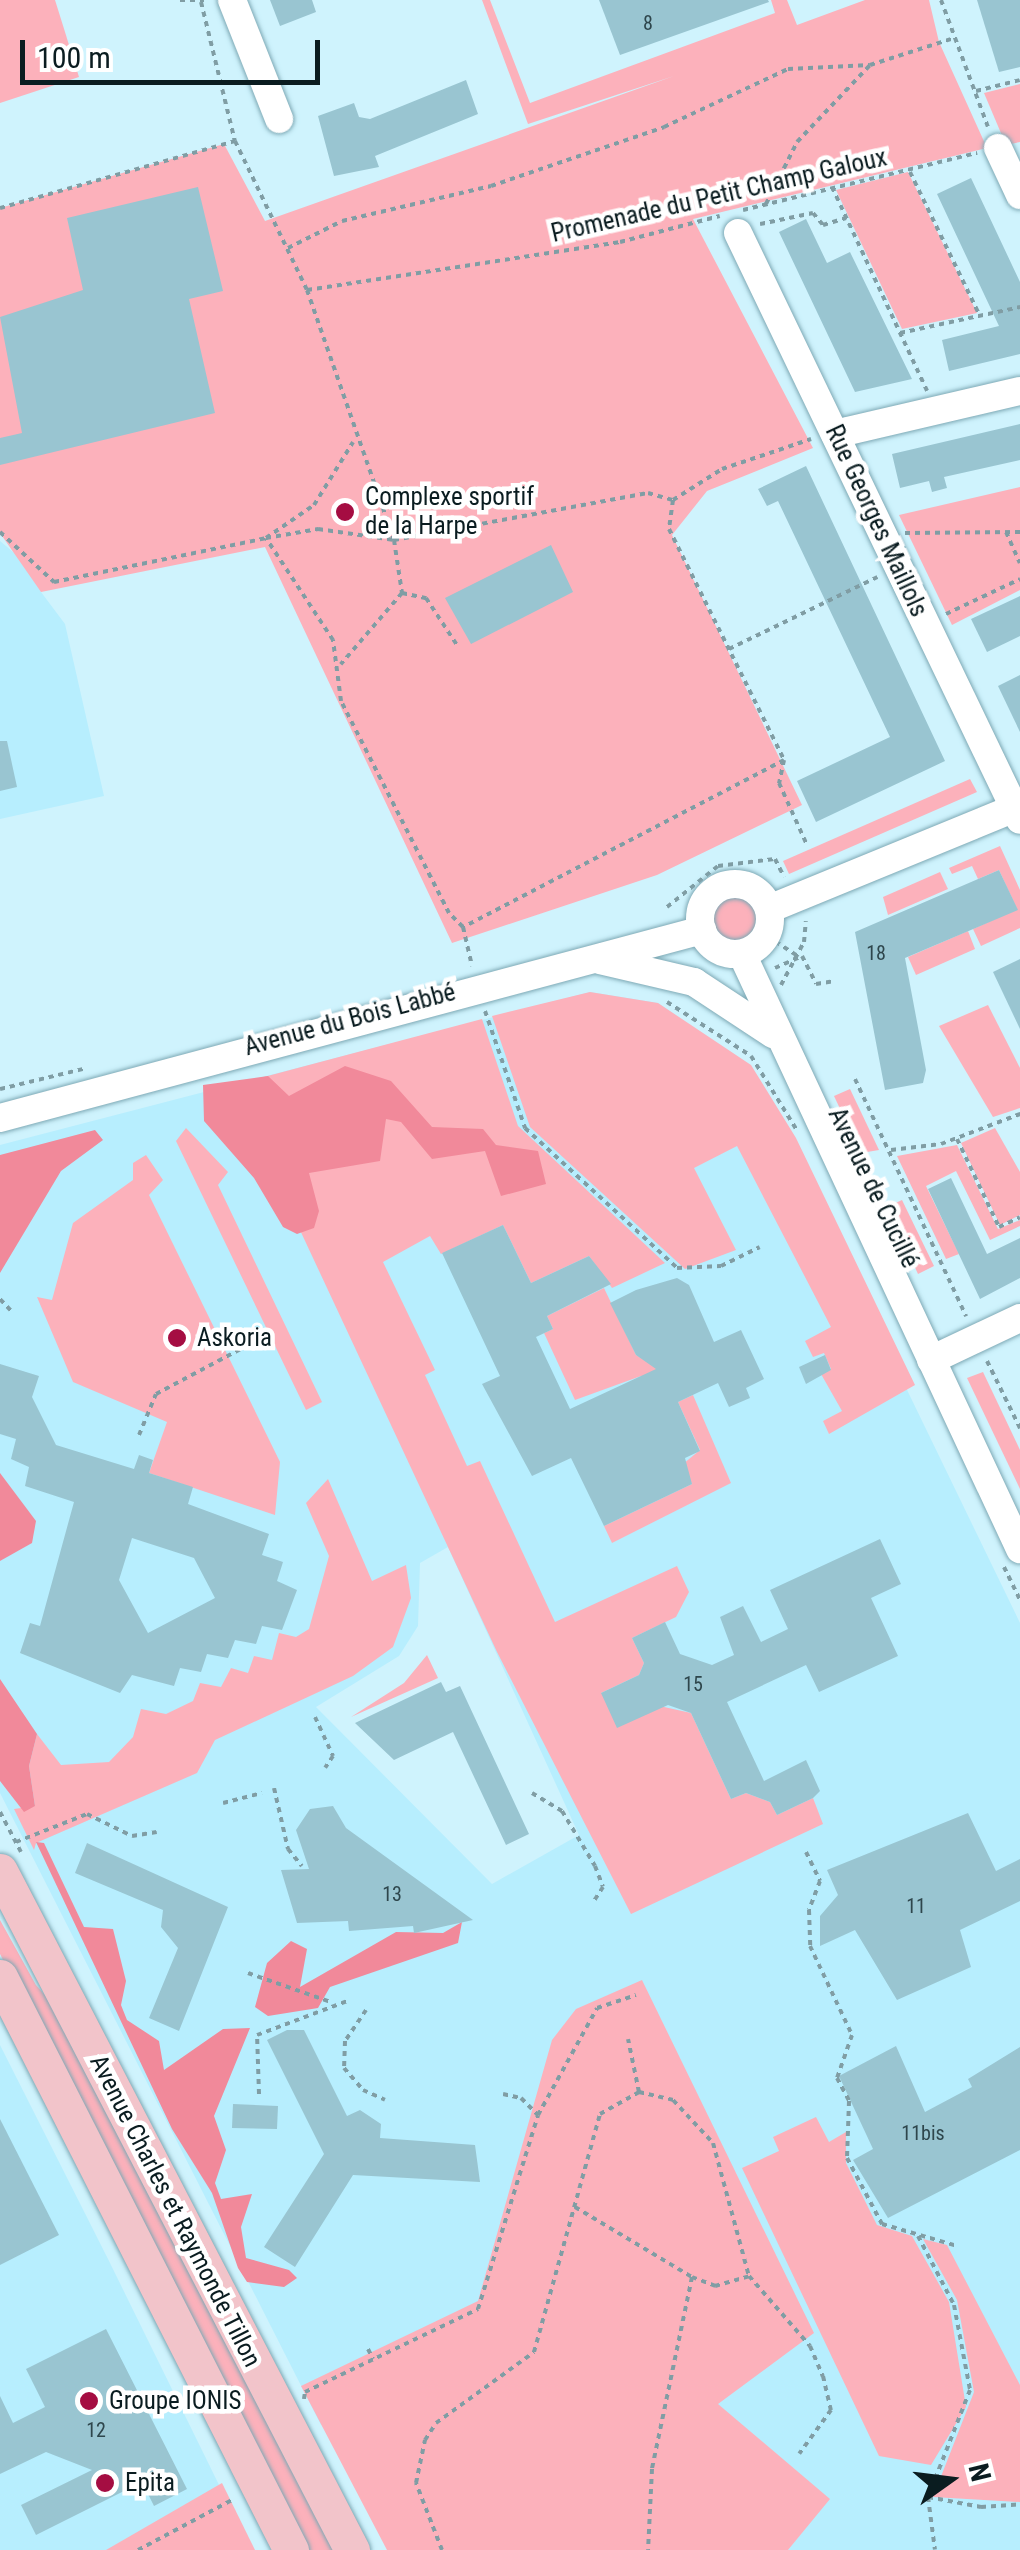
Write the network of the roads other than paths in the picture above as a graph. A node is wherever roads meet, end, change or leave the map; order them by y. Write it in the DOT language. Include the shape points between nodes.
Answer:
graph roads {
  1 [pos="232,0"];
  2 [pos="279,119"];
  3 [pos="998,148"];
  4 [pos="1020,195"];
  5 [pos="738,233"];
  6 [pos="1020,391"];
  7 [pos="835,434"];
  8 [pos="1018,812"];
  9 [pos="779,906"];
  10 [pos="702,930"];
  11 [pos="742,954"];
  12 [pos="578,958"];
  13 [pos="777,1038"];
  14 [pos="1,1111"];
  15 [pos="1020,1318"];
  16 [pos="931,1360"];
  17 [pos="1008,1550"];
  18 [pos="8,1856"];
  19 [pos="0,1978"];
  20 [pos="291,2550"];
  21 [pos="352,2550"];
  1 -- 2 [label="street"];
  3 -- 4 [label="street"];
  5 -- 7 [label="street, Rue Georges Maillols"];
  6 -- 7 [label="street"];
  7 -- 8 [label="street, Rue Georges Maillols"];
  8 -- 9 [label="street"];
  9 -- 10 [label="street" via="757,891 725,886 707,898"];
  9 -- 11 [label="street"];
  10 -- 11 [label="street" via="713,947"];
  10 -- 12 [label="street, Avenue du Bois Labbé"];
  11 -- 13 [label="street, Avenue de Cucillé"];
  12 -- 13 [label="street" via="643,965 694,982"];
  12 -- 14 [label="street, Avenue du Bois Labbé"];
  13 -- 16 [label="street, Avenue de Cucillé"];
  15 -- 16 [label="street"];
  16 -- 17 [label="street, Avenue de Cucillé"];
  18 -- 21 [label="main road, Avenue Charles et Raymonde Tillon"];
  19 -- 20 [label="main road, Avenue Charles et Raymonde Tillon"];
}
